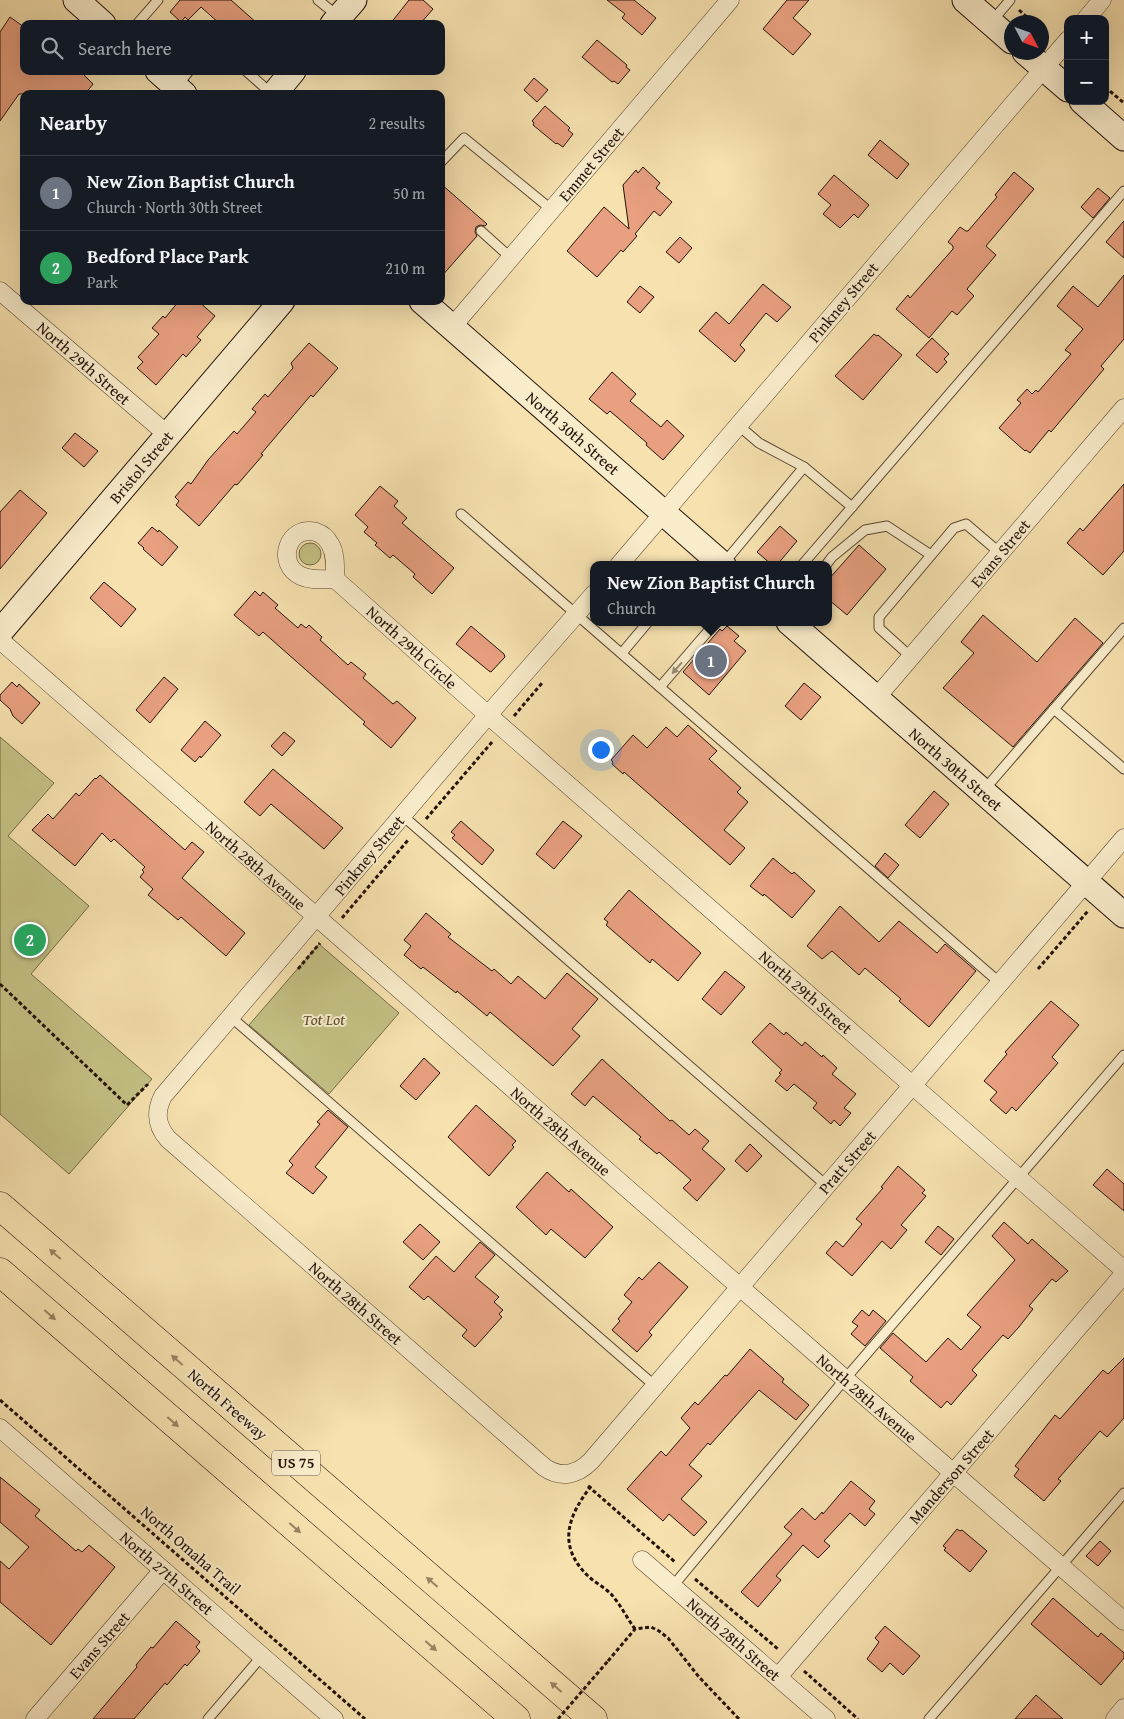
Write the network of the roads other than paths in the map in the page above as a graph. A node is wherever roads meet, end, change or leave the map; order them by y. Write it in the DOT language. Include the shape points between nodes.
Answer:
graph roads {
  1 [pos="76,0"];
  2 [pos="158,0"];
  3 [pos="318,0"];
  4 [pos="730,0"];
  5 [pos="965,0"];
  6 [pos="1010,0"];
  7 [pos="1102,0"];
  8 [pos="342,13"];
  9 [pos="1089,15"];
  10 [pos="98,20"];
  11 [pos="140,20"];
  12 [pos="991,22"];
  13 [pos="1004,33"];
  14 [pos="1064,42"];
  15 [pos="1049,51"];
  16 [pos="1034,60"];
  17 [pos="251,75"];
  18 [pos="290,75"];
  19 [pos="1064,86"];
  20 [pos="268,90"];
  21 [pos="276,90"];
  22 [pos="1087,105"];
  23 [pos="1124,138"];
  24 [pos="445,158"];
  25 [pos="1124,191"];
  26 [pos="552,210"];
  27 [pos="481,231"];
  28 [pos="511,258"];
  29 [pos="0,291"];
  30 [pos="279,305"];
  31 [pos="427,305"];
  32 [pos="452,327"];
  33 [pos="1124,408"];
  34 [pos="738,425"];
  35 [pos="168,435"];
  36 [pos="804,467"];
  37 [pos="852,507"];
  38 [pos="663,513"];
  39 [pos="461,514"];
  40 [pos="1000,553"];
  41 [pos="931,555"];
  42 [pos="715,560"];
  43 [pos="622,561"];
  44 [pos="805,561"];
  45 [pos="829,561"];
  46 [pos="336,578"];
  47 [pos="590,599"];
  48 [pos="577,614"];
  49 [pos="590,625"];
  50 [pos="591,626"];
  51 [pos="645,626"];
  52 [pos="713,626"];
  53 [pos="794,626"];
  54 [pos="1124,628"];
  55 [pos="0,632"];
  56 [pos="0,640"];
  57 [pos="622,653"];
  58 [pos="911,657"];
  59 [pos="660,687"];
  60 [pos="876,698"];
  61 [pos="1054,709"];
  62 [pos="488,715"];
  63 [pos="1124,769"];
  64 [pos="983,792"];
  65 [pos="402,816"];
  66 [pos="1124,838"];
  67 [pos="1086,882"];
  68 [pos="1124,915"];
  69 [pos="316,917"];
  70 [pos="1000,983"];
  71 [pos="231,1017"];
  72 [pos="1124,1055"];
  73 [pos="913,1085"];
  74 [pos="158,1121"];
  75 [pos="1019,1178"];
  76 [pos="827,1186"];
  77 [pos="0,1206"];
  78 [pos="1124,1270"];
  79 [pos="0,1272"];
  80 [pos="1124,1274"];
  81 [pos="740,1287"];
  82 [pos="845,1379"];
  83 [pos="655,1386"];
  84 [pos="0,1428"];
  85 [pos="954,1473"];
  86 [pos="564,1475"];
  87 [pos="1124,1493"];
  88 [pos="642,1560"];
  89 [pos="1061,1566"];
  90 [pos="163,1570"];
  91 [pos="673,1586"];
  92 [pos="1124,1621"];
  93 [pos="262,1656"];
  94 [pos="778,1677"];
  95 [pos="1124,1708"];
  96 [pos="35,1719"];
  97 [pos="208,1719"];
  98 [pos="334,1719"];
  99 [pos="516,1719"];
  100 [pos="593,1719"];
  101 [pos="826,1719"];
  102 [pos="929,1719"];
  103 [pos="1114,1719"];
  1 -- 10 [label="main road"];
  2 -- 11 [label="lane"];
  3 -- 8 [label="lane"];
  4 -- 26 [label="street, Emmet Street"];
  5 -- 12 [label="main road"];
  6 -- 12 [label="lane"];
  7 -- 9 [label="street"];
  12 -- 13 [label="main road"];
  14 -- 15 [label="street, Pinkney Street"];
  16 -- 19 [label="main road"];
  16 -- 34 [label="street, Pinkney Street"];
  17 -- 20 [label="lane"];
  18 -- 21 [label="main road"];
  22 -- 23 [label="main road"];
  24 -- 26 [label="lane" via="464,138"];
  25 -- 37 [label="lane"];
  26 -- 28 [label="street, Emmet Street"];
  27 -- 28 [label="lane"];
  28 -- 32 [label="street, Emmet Street"];
  29 -- 35 [label="street, North 29th Street"];
  30 -- 35 [label="main road, Bristol Street"];
  31 -- 32 [label="main road, North 30th Street"];
  32 -- 38 [label="main road, North 30th Street"];
  33 -- 40 [label="street, Evans Street"];
  34 -- 36 [label="lane" via="759,443"];
  34 -- 38 [label="street, Pinkney Street"];
  35 -- 55 [label="main road, Bristol Street"];
  36 -- 37 [label="lane"];
  36 -- 42 [label="lane"];
  37 -- 44 [label="lane"];
  38 -- 42 [label="main road, North 30th Street"];
  38 -- 43 [label="street, Pinkney Street"];
  39 -- 48 [label="lane"];
  40 -- 41 [label="lane" via="966,524 954,528"];
  40 -- 58 [label="street, Evans Street"];
  41 -- 45 [label="lane" via="887,526 865,530"];
  41 -- 58 [label="lane" via="879,617 879,628"];
  46 -- 62 [label="street, North 29th Circle"];
  47 -- 48 [label="street, Pinkney Street"];
  48 -- 49 [label="lane"];
  48 -- 62 [label="street, Pinkney Street"];
  50 -- 57 [label="lane"];
  51 -- 57 [label="lane"];
  52 -- 59 [label="lane, one-way"];
  53 -- 60 [label="main road, North 30th Street"];
  54 -- 61 [label="lane"];
  56 -- 69 [label="street, North 28th Avenue"];
  57 -- 59 [label="lane"];
  58 -- 60 [label="street, Evans Street"];
  59 -- 70 [label="lane"];
  60 -- 64 [label="main road, North 30th Street"];
  61 -- 63 [label="lane"];
  61 -- 64 [label="lane"];
  62 -- 65 [label="street, Pinkney Street"];
  62 -- 73 [label="street, North 29th Street"];
  64 -- 67 [label="main road, North 30th Street"];
  65 -- 69 [label="street, Pinkney Street"];
  65 -- 76 [label="lane"];
  66 -- 67 [label="street, Pratt Street"];
  67 -- 68 [label="main road, North 30th Street"];
  67 -- 70 [label="street, Pratt Street"];
  69 -- 71 [label="street, Pinkney Street"];
  69 -- 81 [label="street, North 28th Avenue"];
  70 -- 73 [label="street, Pratt Street"];
  71 -- 74 [label="street, Pinkney Street" via="164,1096 158,1110"];
  71 -- 83 [label="lane"];
  72 -- 75 [label="lane"];
  73 -- 75 [label="street, North 29th Street"];
  73 -- 76 [label="street, Pratt Street"];
  74 -- 86 [label="street, North 28th Street" via="168,1139 506,1434 544,1467"];
  75 -- 78 [label="street, North 29th Street"];
  75 -- 82 [label="lane"];
  76 -- 81 [label="street, Pratt Street"];
  100 -- 77 [label="highway, North Freeway / US 75, one-way"];
  79 -- 99 [label="highway, one-way"];
  80 -- 85 [label="street, Manderson Street"];
  81 -- 82 [label="street, North 28th Avenue"];
  81 -- 83 [label="street, Pratt Street"];
  82 -- 85 [label="street, North 28th Avenue"];
  82 -- 91 [label="lane"];
  83 -- 86 [label="street, Pratt Street" via="585,1467"];
  84 -- 90 [label="street, North 27th Street"];
  85 -- 89 [label="street, North 28th Avenue"];
  85 -- 94 [label="street, Manderson Street"];
  87 -- 89 [label="lane"];
  88 -- 91 [label="street, North 28th Street"];
  89 -- 92 [label="street, North 28th Avenue"];
  89 -- 102 [label="lane"];
  90 -- 93 [label="street, North 27th Street"];
  90 -- 96 [label="street, Evans Street"];
  91 -- 94 [label="street, North 28th Street"];
  93 -- 97 [label="lane"];
  93 -- 98 [label="street, North 27th Street"];
  94 -- 101 [label="street, North 28th Street"];
  95 -- 103 [label="street"];
}
